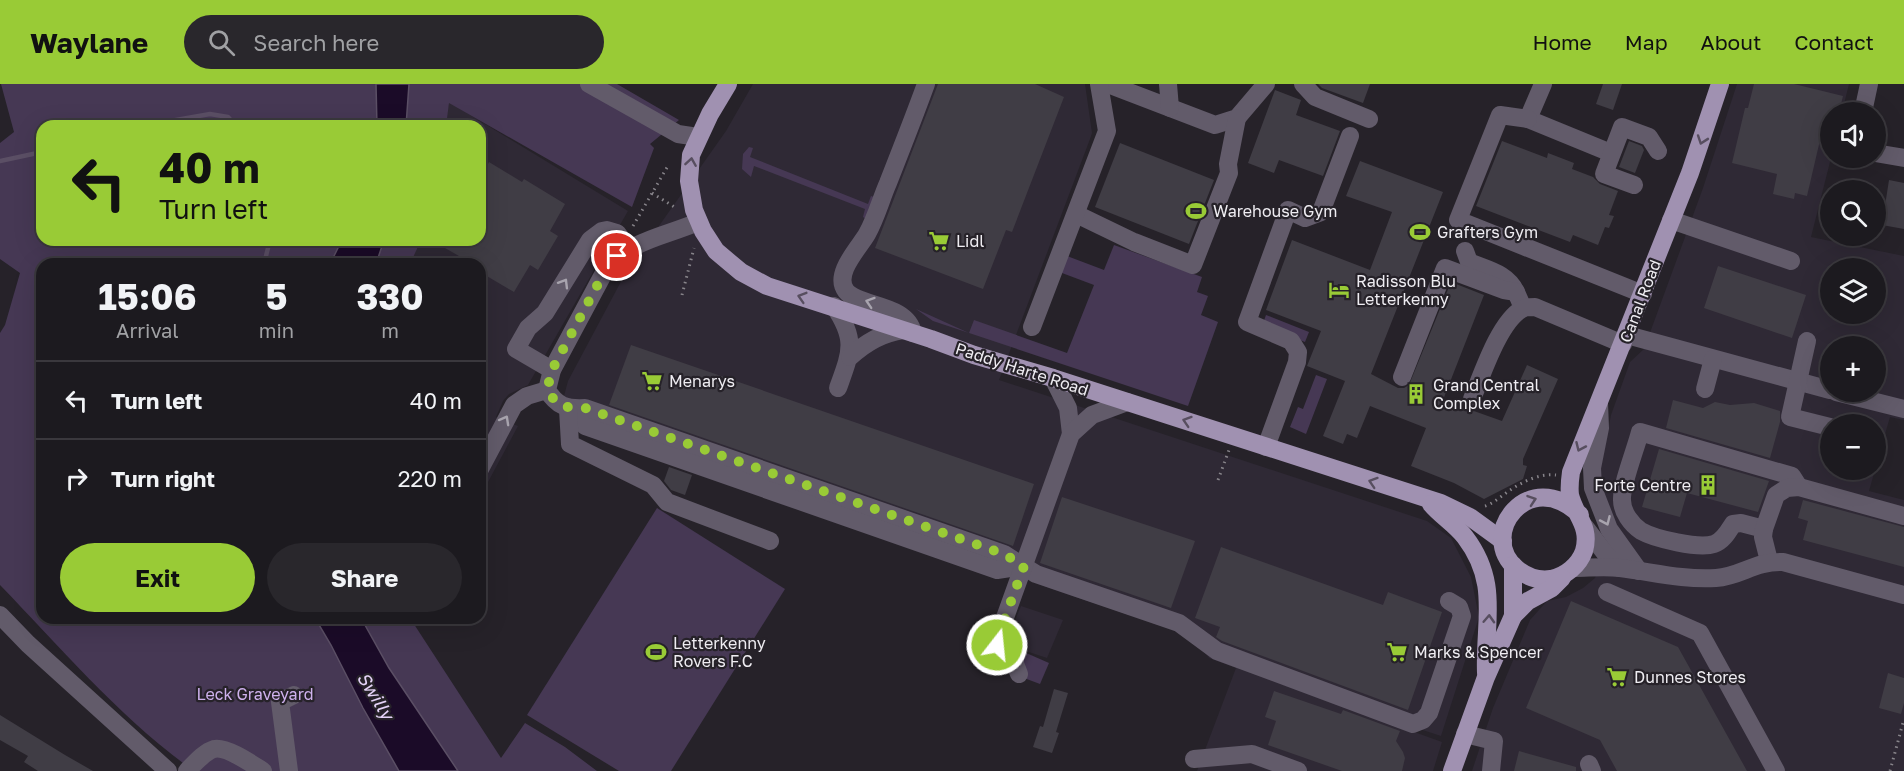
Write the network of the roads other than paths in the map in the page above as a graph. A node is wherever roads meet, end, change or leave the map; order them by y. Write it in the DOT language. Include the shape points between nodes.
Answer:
graph roads {
  1 [pos="589,84"];
  2 [pos="728,84"];
  3 [pos="1099,84"];
  4 [pos="1108,84"];
  5 [pos="1168,84"];
  6 [pos="1266,84"];
  7 [pos="1303,84"];
  8 [pos="1543,84"];
  9 [pos="1720,84"];
  10 [pos="1869,84"];
  11 [pos="922,85"];
  12 [pos="1865,102"];
  13 [pos="1170,108"];
  14 [pos="1237,118"];
  15 [pos="1369,119"];
  16 [pos="1528,119"];
  17 [pos="1350,136"];
  18 [pos="698,137"];
  19 [pos="1658,151"];
  20 [pos="1611,153"];
  21 [pos="1886,155"];
  22 [pos="1904,158"];
  23 [pos="1634,185"];
  24 [pos="1076,214"];
  25 [pos="1671,220"];
  26 [pos="698,222"];
  27 [pos="629,249"];
  28 [pos="1465,251"];
  29 [pos="1791,261"];
  30 [pos="1643,294"];
  31 [pos="1520,300"];
  32 [pos="834,306"];
  33 [pos="1032,327"];
  34 [pos="908,331"];
  35 [pos="1625,340"];
  36 [pos="1807,341"];
  37 [pos="850,357"];
  38 [pos="1713,359"];
  39 [pos="552,370"];
  40 [pos="1402,377"];
  41 [pos="1053,378"];
  42 [pos="1798,382"];
  43 [pos="838,388"];
  44 [pos="1706,388"];
  45 [pos="1820,388"];
  46 [pos="547,390"];
  47 [pos="1472,399"];
  48 [pos="1127,402"];
  49 [pos="1874,402"];
  50 [pos="1599,403"];
  51 [pos="568,409"];
  52 [pos="1904,410"];
  53 [pos="1820,424"];
  54 [pos="1071,434"];
  55 [pos="1266,447"];
  56 [pos="486,458"];
  57 [pos="1799,487"];
  58 [pos="1428,500"];
  59 [pos="1904,516"];
  60 [pos="1582,521"];
  61 [pos="1764,529"];
  62 [pos="770,541"];
  63 [pos="1503,541"];
  64 [pos="1769,561"];
  65 [pos="1513,565"];
  66 [pos="1024,566"];
  67 [pos="1620,568"];
  68 [pos="1570,571"];
  69 [pos="1639,572"];
  70 [pos="1607,592"];
  71 [pos="1904,595"];
  72 [pos="1449,601"];
  73 [pos="0,615"];
  74 [pos="1513,616"];
  75 [pos="1019,674"];
  76 [pos="1486,677"];
  77 [pos="282,696"];
  78 [pos="1465,734"];
  79 [pos="1194,759"];
  80 [pos="149,764"];
  81 [pos="168,771"];
  82 [pos="187,771"];
  83 [pos="262,771"];
  84 [pos="289,771"];
  85 [pos="1298,771"];
  86 [pos="1452,771"];
  87 [pos="1491,771"];
  88 [pos="1776,771"];
  1 -- 18 [label="street" via="678,134"];
  2 -- 18 [label="main road, Paddy Harte Road"];
  3 -- 24 [label="street" via="1107,131"];
  4 -- 13 [label="street"];
  5 -- 13 [label="street"];
  6 -- 14 [label="street"];
  7 -- 15 [label="street" via="1315,97"];
  8 -- 16 [label="street"];
  9 -- 25 [label="main road, Canal Road, one-way"];
  10 -- 12 [label="street"];
  34 -- 11 [label="street, one-way" via="909,324 894,312 851,296 843,282 848,263 868,231"];
  13 -- 14 [label="street" via="1215,125"];
  14 -- 24 [label="street" via="1229,173 1193,265"];
  16 -- 20 [label="street"];
  16 -- 30 [label="street" via="1500,115 1458,220"];
  17 -- 55 [label="street" via="1321,212 1305,218 1288,210 1247,322 1291,341 1298,352"];
  26 -- 18 [label="main road, Paddy Harte Road, one-way" via="689,181"];
  19 -- 20 [label="street" via="1649,137 1622,127"];
  20 -- 23 [label="street" via="1604,174"];
  21 -- 22 [label="street"];
  24 -- 33 [label="street"];
  25 -- 29 [label="street"];
  25 -- 30 [label="main road, Canal Road"];
  26 -- 27 [label="street"];
  32 -- 26 [label="main road, Paddy Harte Road, one-way" via="767,286 741,272 716,251"];
  27 -- 39 [label="street" via="606,269"];
  39 -- 27 [label="street, one-way" via="516,349 528,328 545,313 590,240 607,230 617,233"];
  28 -- 31 [label="street" via="1469,262 1511,282"];
  30 -- 35 [label="main road, Canal Road"];
  31 -- 35 [label="street"];
  31 -- 40 [label="street" via="1445,268"];
  31 -- 47 [label="street" via="1497,340"];
  32 -- 34 [label="main road, Paddy Harte Road"];
  32 -- 37 [label="street" via="848,334"];
  34 -- 37 [label="street" via="892,332 868,342"];
  34 -- 41 [label="main road, Paddy Harte Road" via="974,356"];
  35 -- 38 [label="street"];
  35 -- 50 [label="main road, Canal Road"];
  36 -- 42 [label="street"];
  37 -- 43 [label="street"];
  38 -- 42 [label="street"];
  38 -- 44 [label="street"];
  39 -- 46 [label="street"];
  41 -- 48 [label="main road, Paddy Harte Road"];
  41 -- 54 [label="street" via="1068,408"];
  42 -- 45 [label="street"];
  42 -- 53 [label="street" via="1790,417"];
  46 -- 51 [label="street"];
  56 -- 46 [label="street, one-way" via="514,405"];
  48 -- 54 [label="street" via="1092,416"];
  55 -- 48 [label="main road, Paddy Harte Road, one-way"];
  49 -- 52 [label="street"];
  50 -- 60 [label="main road, Canal Road, one-way" via="1571,472 1570,496"];
  50 -- 69 [label="street, one-way" via="1593,488 1609,529"];
  51 -- 62 [label="street" via="570,444 653,485 667,502"];
  51 -- 66 [label="street" via="585,408 1004,554"];
  54 -- 66 [label="street"];
  58 -- 55 [label="main road, Paddy Harte Road, one-way"];
  57 -- 59 [label="street"];
  57 -- 61 [label="street" via="1776,495"];
  57 -- 61 [label="street" via="1792,476 1640,432 1622,500 1633,525 1648,534 1704,546 1720,541 1733,524"];
  58 -- 63 [label="main road, Paddy Harte Road" via="1470,517"];
  76 -- 58 [label="main road, one-way" via="1489,606 1480,564 1466,538"];
  63 -- 60 [label="main road, one-way" via="1506,521 1528,500 1541,497 1564,502"];
  60 -- 67 [label="street"];
  60 -- 68 [label="main road" via="1583,551"];
  61 -- 64 [label="street"];
  63 -- 65 [label="main road"];
  64 -- 69 [label="street" via="1717,578 1674,578"];
  64 -- 71 [label="street"];
  65 -- 68 [label="main road" via="1534,579 1545,580"];
  65 -- 74 [label="main road"];
  66 -- 72 [label="street" via="1036,574 1179,623 1217,651 1413,724 1429,713 1462,616 1459,607"];
  66 -- 75 [label="street" via="997,645 1014,661"];
  67 -- 68 [label="street"];
  67 -- 69 [label="street"];
  68 -- 74 [label="main road"];
  70 -- 88 [label="street" via="1700,633"];
  73 -- 80 [label="street"];
  74 -- 76 [label="main road"];
  76 -- 78 [label="main road"];
  77 -- 84 [label="street"];
  78 -- 86 [label="main road"];
  78 -- 87 [label="street" via="1494,741"];
  79 -- 85 [label="street" via="1252,754"];
  80 -- 81 [label="street"];
  82 -- 83 [label="street" via="208,752 219,749"];
}
